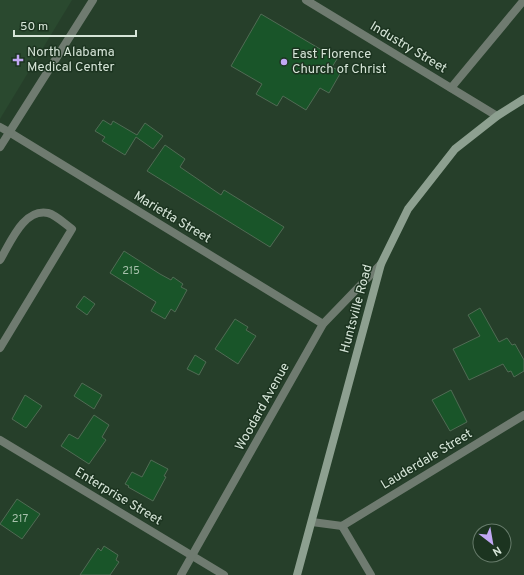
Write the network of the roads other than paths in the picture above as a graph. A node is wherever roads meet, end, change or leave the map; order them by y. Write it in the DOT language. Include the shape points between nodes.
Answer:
graph roads {
  1 [pos="94,0"];
  2 [pos="524,0"];
  3 [pos="311,1"];
  4 [pos="451,88"];
  5 [pos="524,99"];
  6 [pos="497,116"];
  7 [pos="0,127"];
  8 [pos="9,132"];
  9 [pos="0,147"];
  10 [pos="0,260"];
  11 [pos="381,264"];
  12 [pos="323,324"];
  13 [pos="0,348"];
  14 [pos="524,415"];
  15 [pos="0,440"];
  16 [pos="312,522"];
  17 [pos="342,526"];
  18 [pos="192,556"];
  19 [pos="181,575"];
  20 [pos="224,575"];
  21 [pos="297,575"];
  22 [pos="371,575"];
  1 -- 8 [label="street"];
  2 -- 4 [label="street"];
  3 -- 4 [label="street, Industry Street"];
  4 -- 6 [label="street, Industry Street"];
  5 -- 6 [label="main road, Huntsville Road"];
  6 -- 11 [label="main road, Huntsville Road" via="455,149 408,209"];
  7 -- 8 [label="street, Marietta Street"];
  8 -- 9 [label="street"];
  8 -- 12 [label="street, Marietta Street"];
  10 -- 13 [label="street" via="24,220 37,214 49,213 72,229"];
  11 -- 12 [label="street, Woodard Avenue"];
  11 -- 16 [label="main road, Huntsville Road"];
  12 -- 18 [label="street, Woodard Avenue"];
  14 -- 17 [label="street, Lauderdale Street"];
  15 -- 18 [label="street, Enterprise Street"];
  16 -- 17 [label="street"];
  16 -- 21 [label="main road, Huntsville Road"];
  17 -- 22 [label="street"];
  18 -- 19 [label="street, Woodard Avenue"];
  18 -- 20 [label="street, Enterprise Street"];
}
